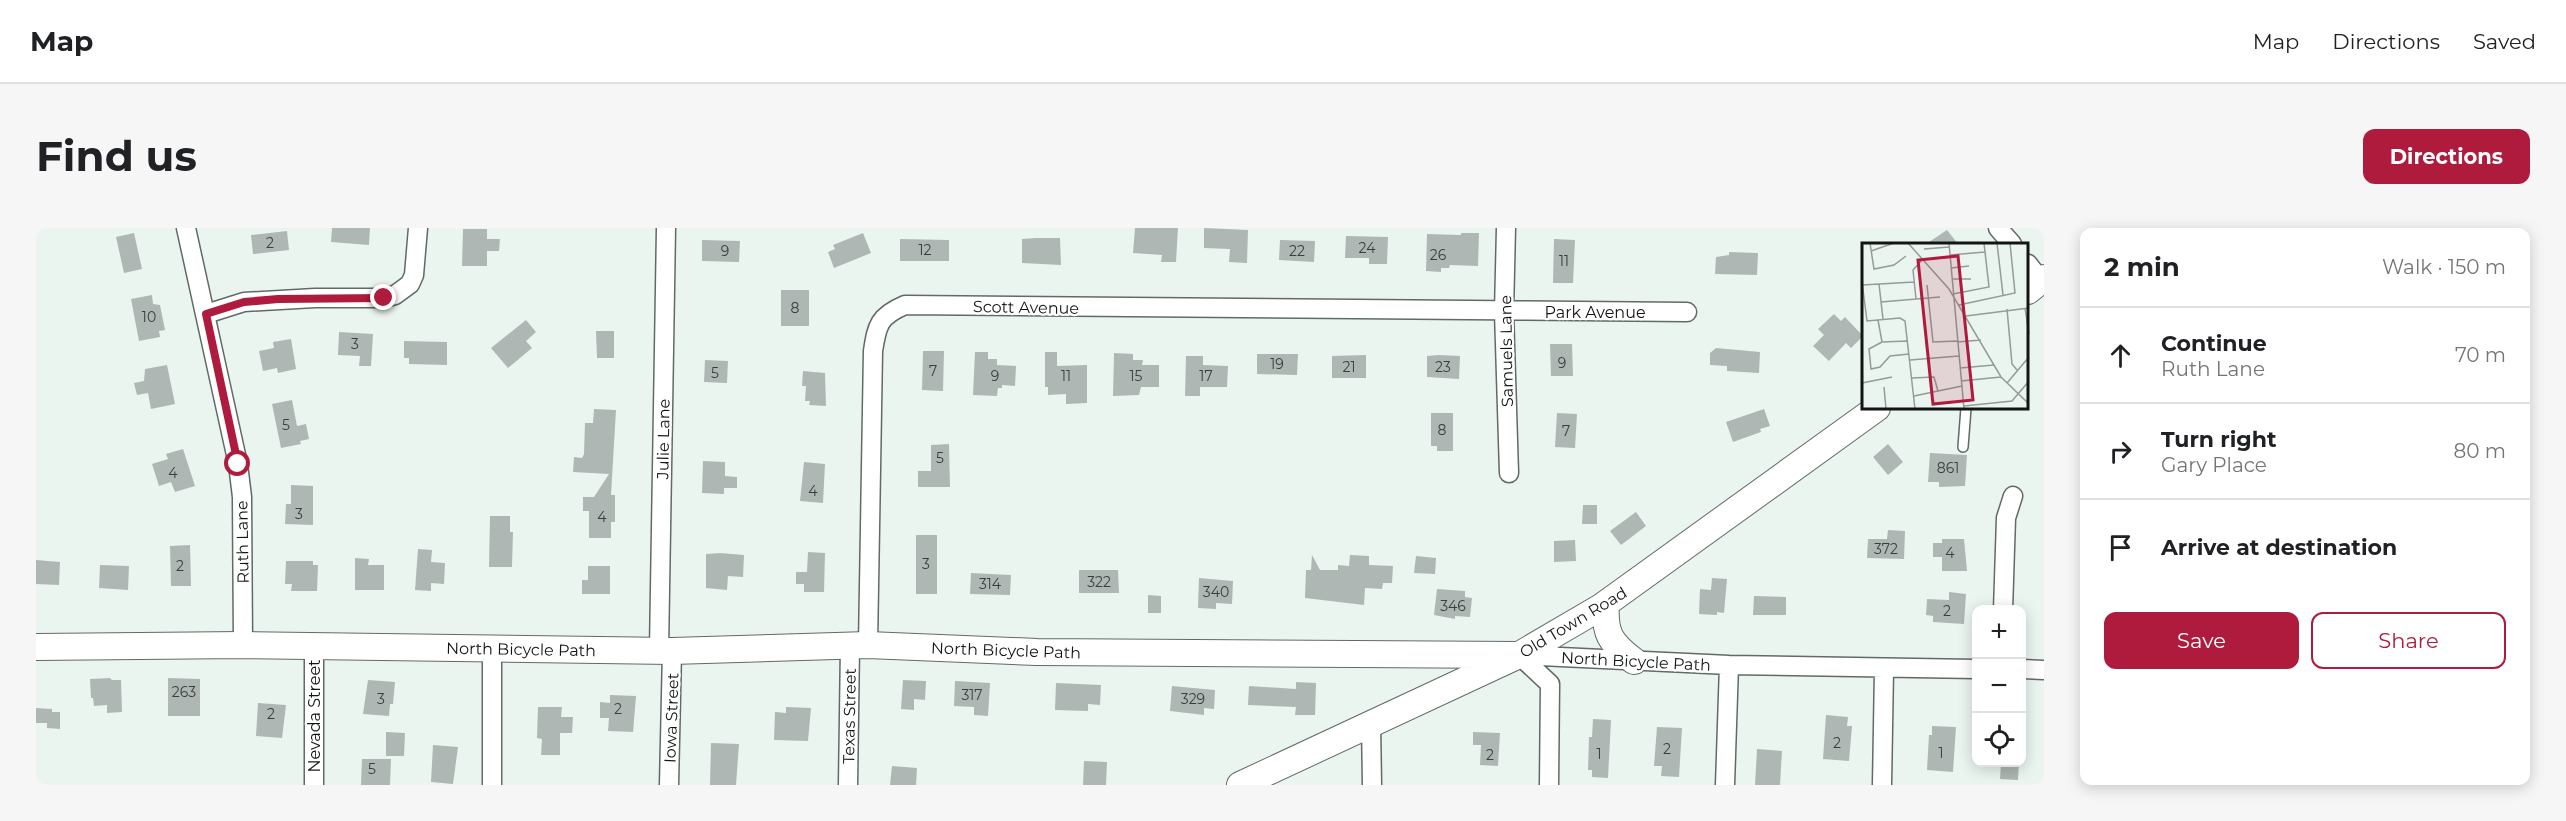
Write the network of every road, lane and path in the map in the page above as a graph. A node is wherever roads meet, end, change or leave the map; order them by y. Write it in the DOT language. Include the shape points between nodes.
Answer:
graph roads {
  1 [pos="186,228"];
  2 [pos="418,228"];
  3 [pos="666,228"];
  4 [pos="1506,228"];
  5 [pos="1998,228"];
  6 [pos="2011,243"];
  7 [pos="1504,312"];
  8 [pos="1687,312"];
  9 [pos="206,314"];
  10 [pos="1874,410"];
  11 [pos="1966,410"];
  12 [pos="1963,447"];
  13 [pos="1509,473"];
  14 [pos="2013,496"];
  15 [pos="1606,604"];
  16 [pos="2003,605"];
  17 [pos="243,645"];
  18 [pos="314,646"];
  19 [pos="859,646"];
  20 [pos="36,647"];
  21 [pos="492,649"];
  22 [pos="666,651"];
  23 [pos="1519,655"];
  24 [pos="1426,656"];
  25 [pos="1634,660"];
  26 [pos="1729,665"];
  27 [pos="1884,669"];
  28 [pos="1972,669"];
  29 [pos="2026,669"];
  30 [pos="2044,670"];
  31 [pos="1431,696"];
  32 [pos="1371,723"];
  33 [pos="314,785"];
  34 [pos="492,785"];
  35 [pos="669,785"];
  36 [pos="848,785"];
  37 [pos="1240,785"];
  38 [pos="1372,785"];
  39 [pos="1549,785"];
  40 [pos="1725,785"];
  41 [pos="1882,785"];
  1 -- 9 [label="street, Ruth Lane"];
  2 -- 9 [label="street" via="414,275 410,284 395,295 244,302"];
  3 -- 22 [label="street, Julie Lane"];
  4 -- 7 [label="street, Samuels Lane"];
  5 -- 6 [label="street"];
  7 -- 8 [label="street, Park Avenue"];
  7 -- 13 [label="street, Samuels Lane"];
  7 -- 19 [label="street, Scott Avenue" via="905,305 887,312 876,328 873,351"];
  9 -- 17 [label="street, Ruth Lane" via="242,497"];
  10 -- 15 [label="street, Old Town Road"];
  11 -- 12 [label="lane"];
  14 -- 16 [label="street" via="2006,518"];
  15 -- 23 [label="street, Old Town Road"];
  15 -- 25 [label="street" via="1609,635"];
  17 -- 18 [label="street, North Bicycle Path"];
  17 -- 20 [label="street, North Bicycle Path"];
  18 -- 21 [label="street, North Bicycle Path"];
  18 -- 33 [label="street, Nevada Street"];
  19 -- 22 [label="street, North Bicycle Path"];
  19 -- 24 [label="street, North Bicycle Path"];
  19 -- 36 [label="street, Texas Street"];
  21 -- 22 [label="street, North Bicycle Path"];
  21 -- 34 [label="street"];
  22 -- 35 [label="street, Iowa Street"];
  23 -- 24 [label="street, North Bicycle Path"];
  23 -- 25 [label="street, North Bicycle Path"];
  23 -- 31 [label="street, Old Town Road"];
  23 -- 39 [label="street" via="1550,684"];
  24 -- 31 [label="street" via="1432,668"];
  25 -- 26 [label="street, North Bicycle Path"];
  26 -- 27 [label="street, North Bicycle Path"];
  26 -- 40 [label="street"];
  27 -- 28 [label="street, North Bicycle Path"];
  27 -- 41 [label="street"];
  29 -- 30 [label="street"];
  31 -- 32 [label="street, Old Town Road"];
  32 -- 37 [label="street, Old Town Road"];
  32 -- 38 [label="street"];
}
